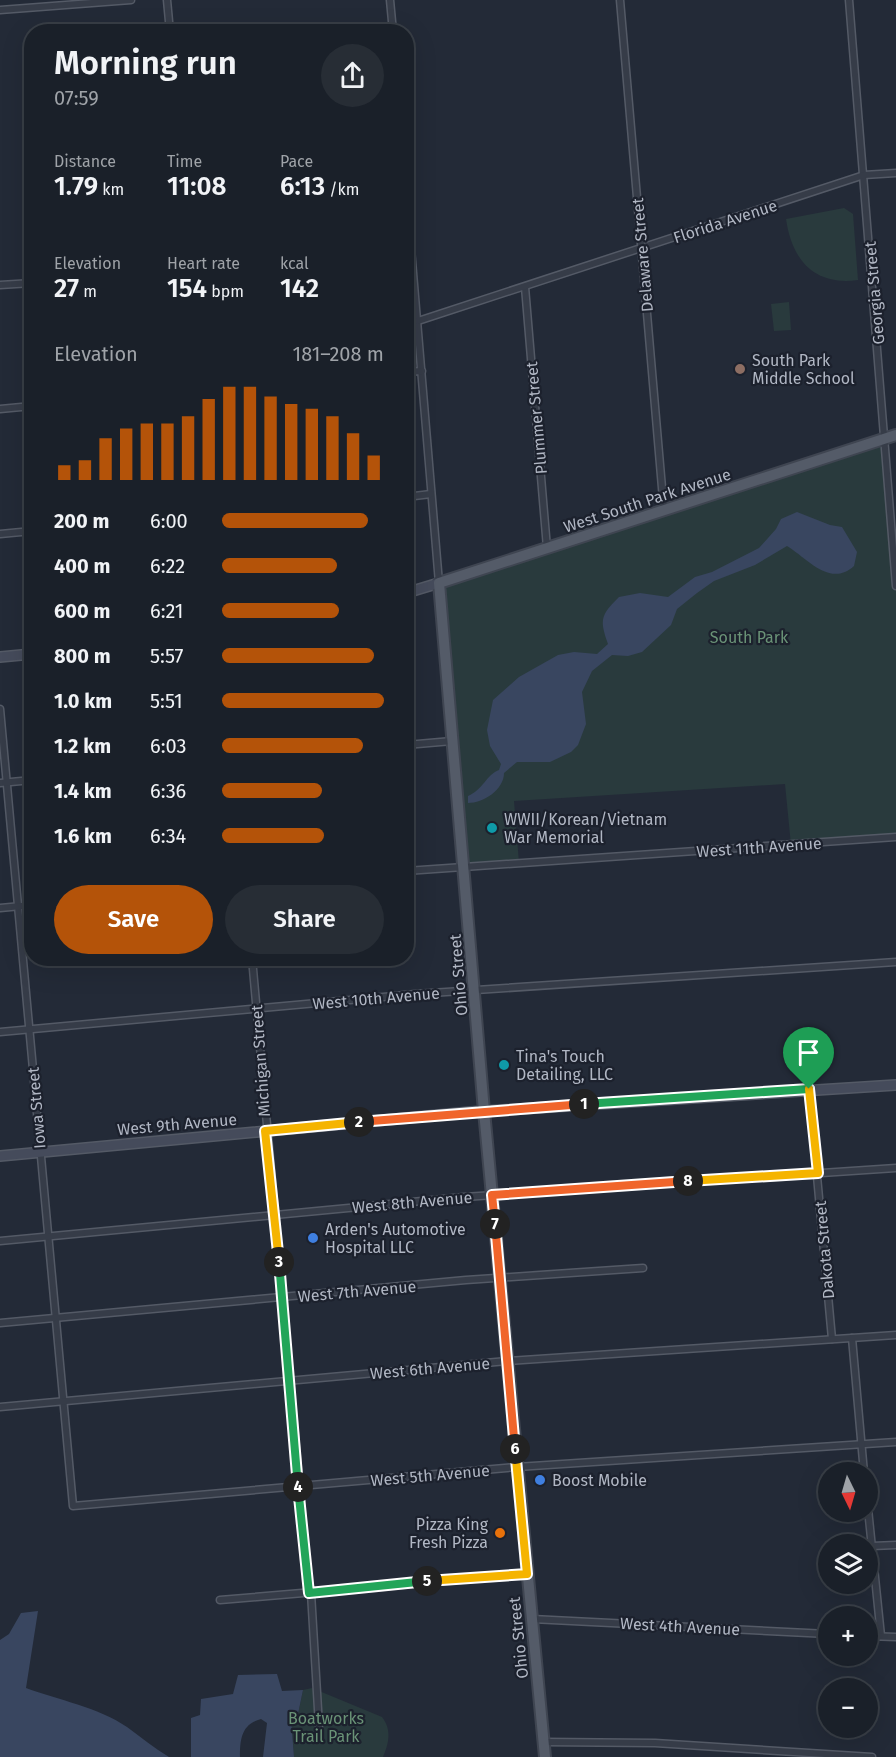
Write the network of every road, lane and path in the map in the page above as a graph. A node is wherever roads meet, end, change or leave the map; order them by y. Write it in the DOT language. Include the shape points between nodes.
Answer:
graph roads {
  1 [pos="131,0"];
  2 [pos="167,0"];
  3 [pos="390,0"];
  4 [pos="620,0"];
  5 [pos="849,0"];
  6 [pos="0,10"];
  7 [pos="169,24"];
  8 [pos="392,24"];
  9 [pos="896,173"];
  10 [pos="864,176"];
  11 [pos="641,248"];
  12 [pos="24,284"];
  13 [pos="0,285"];
  14 [pos="525,287"];
  15 [pos="414,288"];
  16 [pos="418,321"];
  17 [pos="422,371"];
  18 [pos="414,372"];
  19 [pos="24,407"];
  20 [pos="0,409"];
  21 [pos="891,436"];
  22 [pos="431,494"];
  23 [pos="414,495"];
  24 [pos="664,511"];
  25 [pos="24,532"];
  26 [pos="0,534"];
  27 [pos="547,548"];
  28 [pos="439,583"];
  29 [pos="896,586"];
  30 [pos="414,591"];
  31 [pos="24,655"];
  32 [pos="0,657"];
  33 [pos="0,709"];
  34 [pos="453,741"];
  35 [pos="414,744"];
  36 [pos="24,781"];
  37 [pos="3,783"];
  38 [pos="896,837"];
  39 [pos="463,867"];
  40 [pos="414,870"];
  41 [pos="24,905"];
  42 [pos="18,906"];
  43 [pos="0,908"];
  44 [pos="896,962"];
  45 [pos="252,966"];
  46 [pos="474,990"];
  47 [pos="254,1009"];
  48 [pos="29,1030"];
  49 [pos="0,1032"];
  50 [pos="896,1085"];
  51 [pos="809,1089"];
  52 [pos="484,1111"];
  53 [pos="265,1131"];
  54 [pos="40,1152"];
  55 [pos="0,1156"];
  56 [pos="896,1168"];
  57 [pos="818,1173"];
  58 [pos="492,1195"];
  59 [pos="275,1216"];
  60 [pos="48,1237"];
  61 [pos="0,1241"];
  62 [pos="643,1268"];
  63 [pos="500,1278"];
  64 [pos="282,1297"];
  65 [pos="57,1318"];
  66 [pos="0,1323"];
  67 [pos="896,1335"];
  68 [pos="852,1338"];
  69 [pos="832,1339"];
  70 [pos="507,1361"];
  71 [pos="290,1380"];
  72 [pos="64,1401"];
  73 [pos="0,1407"];
  74 [pos="896,1442"];
  75 [pos="862,1445"];
  76 [pos="863,1462"];
  77 [pos="517,1467"];
  78 [pos="298,1487"];
  79 [pos="73,1506"];
  80 [pos="896,1545"];
  81 [pos="878,1546"];
  82 [pos="527,1574"];
  83 [pos="310,1593"];
  84 [pos="877,1594"];
  85 [pos="220,1600"];
  86 [pos="532,1619"];
  87 [pos="818,1633"];
  88 [pos="881,1636"];
  89 [pos="896,1637"];
  90 [pos="320,1726"];
  91 [pos="543,1742"];
  92 [pos="545,1757"];
  93 [pos="872,1757"];
  1 -- 6 [label="street"];
  2 -- 7 [label="street"];
  3 -- 8 [label="street"];
  4 -- 11 [label="street, Delaware Street"];
  5 -- 10 [label="street, Georgia Street"];
  9 -- 10 [label="street, Florida Avenue"];
  10 -- 11 [label="street, Florida Avenue"];
  10 -- 21 [label="street, Georgia Street"];
  11 -- 14 [label="street, Florida Avenue"];
  11 -- 24 [label="street, Delaware Street"];
  12 -- 13 [label="street"];
  14 -- 16 [label="street, Florida Avenue"];
  14 -- 27 [label="street, Plummer Street"];
  15 -- 16 [label="street, Ohio Street"];
  16 -- 17 [label="street, Ohio Street"];
  17 -- 18 [label="street"];
  17 -- 22 [label="street, Ohio Street"];
  19 -- 20 [label="street"];
  21 -- 24 [label="main road, West South Park Avenue"];
  21 -- 29 [label="street, Georgia Street"];
  22 -- 23 [label="street"];
  22 -- 28 [label="street, Ohio Street"];
  24 -- 27 [label="main road, West South Park Avenue"];
  25 -- 26 [label="street"];
  27 -- 28 [label="main road, West South Park Avenue"];
  28 -- 30 [label="main road, West South Park Avenue"];
  28 -- 34 [label="main road, Ohio Street"];
  31 -- 32 [label="main road"];
  33 -- 37 [label="street, Iowa Street"];
  34 -- 35 [label="street"];
  34 -- 39 [label="main road, Ohio Street"];
  36 -- 37 [label="street"];
  37 -- 42 [label="street, Iowa Street"];
  38 -- 39 [label="street, West 11th Avenue"];
  39 -- 40 [label="street, West 11th Avenue"];
  39 -- 46 [label="main road, Ohio Street"];
  41 -- 42 [label="street"];
  42 -- 43 [label="street"];
  42 -- 48 [label="street, Iowa Street"];
  44 -- 46 [label="street, West 10th Avenue"];
  45 -- 47 [label="street, Michigan Street"];
  46 -- 47 [label="street, West 10th Avenue"];
  46 -- 52 [label="main road, Ohio Street"];
  47 -- 48 [label="street, West 10th Avenue"];
  47 -- 53 [label="street, Michigan Street"];
  48 -- 49 [label="street, West 10th Avenue"];
  48 -- 54 [label="street, Iowa Street"];
  50 -- 51 [label="main road, West 9th Avenue"];
  51 -- 52 [label="main road, West 9th Avenue"];
  51 -- 57 [label="street, Dakota Street"];
  52 -- 53 [label="main road, West 9th Avenue"];
  52 -- 58 [label="main road, Ohio Street"];
  53 -- 54 [label="main road, West 9th Avenue"];
  53 -- 59 [label="street, Michigan Street"];
  54 -- 55 [label="main road, West 9th Avenue"];
  54 -- 60 [label="street, Iowa Street"];
  56 -- 57 [label="street, West 8th Avenue"];
  57 -- 58 [label="street, West 8th Avenue"];
  57 -- 69 [label="street, Dakota Street"];
  58 -- 59 [label="street, West 8th Avenue"];
  58 -- 63 [label="main road, Ohio Street"];
  59 -- 60 [label="street, West 8th Avenue"];
  59 -- 64 [label="street, Michigan Street"];
  60 -- 61 [label="street, West 8th Avenue"];
  60 -- 65 [label="street, Iowa Street"];
  62 -- 63 [label="street, West 7th Avenue"];
  63 -- 64 [label="street, West 7th Avenue"];
  63 -- 70 [label="main road, Ohio Street"];
  64 -- 65 [label="street, West 7th Avenue"];
  64 -- 71 [label="street, Michigan Street"];
  65 -- 66 [label="street, West 7th Avenue"];
  65 -- 72 [label="street, Iowa Street"];
  67 -- 68 [label="street, West 6th Avenue"];
  68 -- 69 [label="street, West 6th Avenue"];
  68 -- 75 [label="street"];
  69 -- 70 [label="street, West 6th Avenue"];
  70 -- 71 [label="street, West 6th Avenue"];
  70 -- 77 [label="main road, Ohio Street"];
  71 -- 72 [label="street, West 6th Avenue"];
  71 -- 78 [label="street, Michigan Street"];
  72 -- 73 [label="street, West 6th Avenue"];
  72 -- 79 [label="street, Iowa Street"];
  74 -- 75 [label="street, West 5th Avenue"];
  75 -- 76 [label="street"];
  75 -- 77 [label="street, West 5th Avenue"];
  77 -- 78 [label="street, West 5th Avenue"];
  77 -- 82 [label="main road, Ohio Street"];
  78 -- 79 [label="street, West 5th Avenue"];
  78 -- 83 [label="street, Michigan Street"];
  80 -- 81 [label="street"];
  82 -- 83 [label="street"];
  82 -- 86 [label="main road, Ohio Street"];
  83 -- 85 [label="street"];
  83 -- 90 [label="street, Michigan Street"];
  84 -- 88 [label="street"];
  86 -- 87 [label="street, West 4th Avenue"];
  86 -- 91 [label="main road, Ohio Street"];
  88 -- 89 [label="street"];
  91 -- 92 [label="main road, Ohio Street"];
  91 -- 93 [label="street" via="655,1743"];
}
